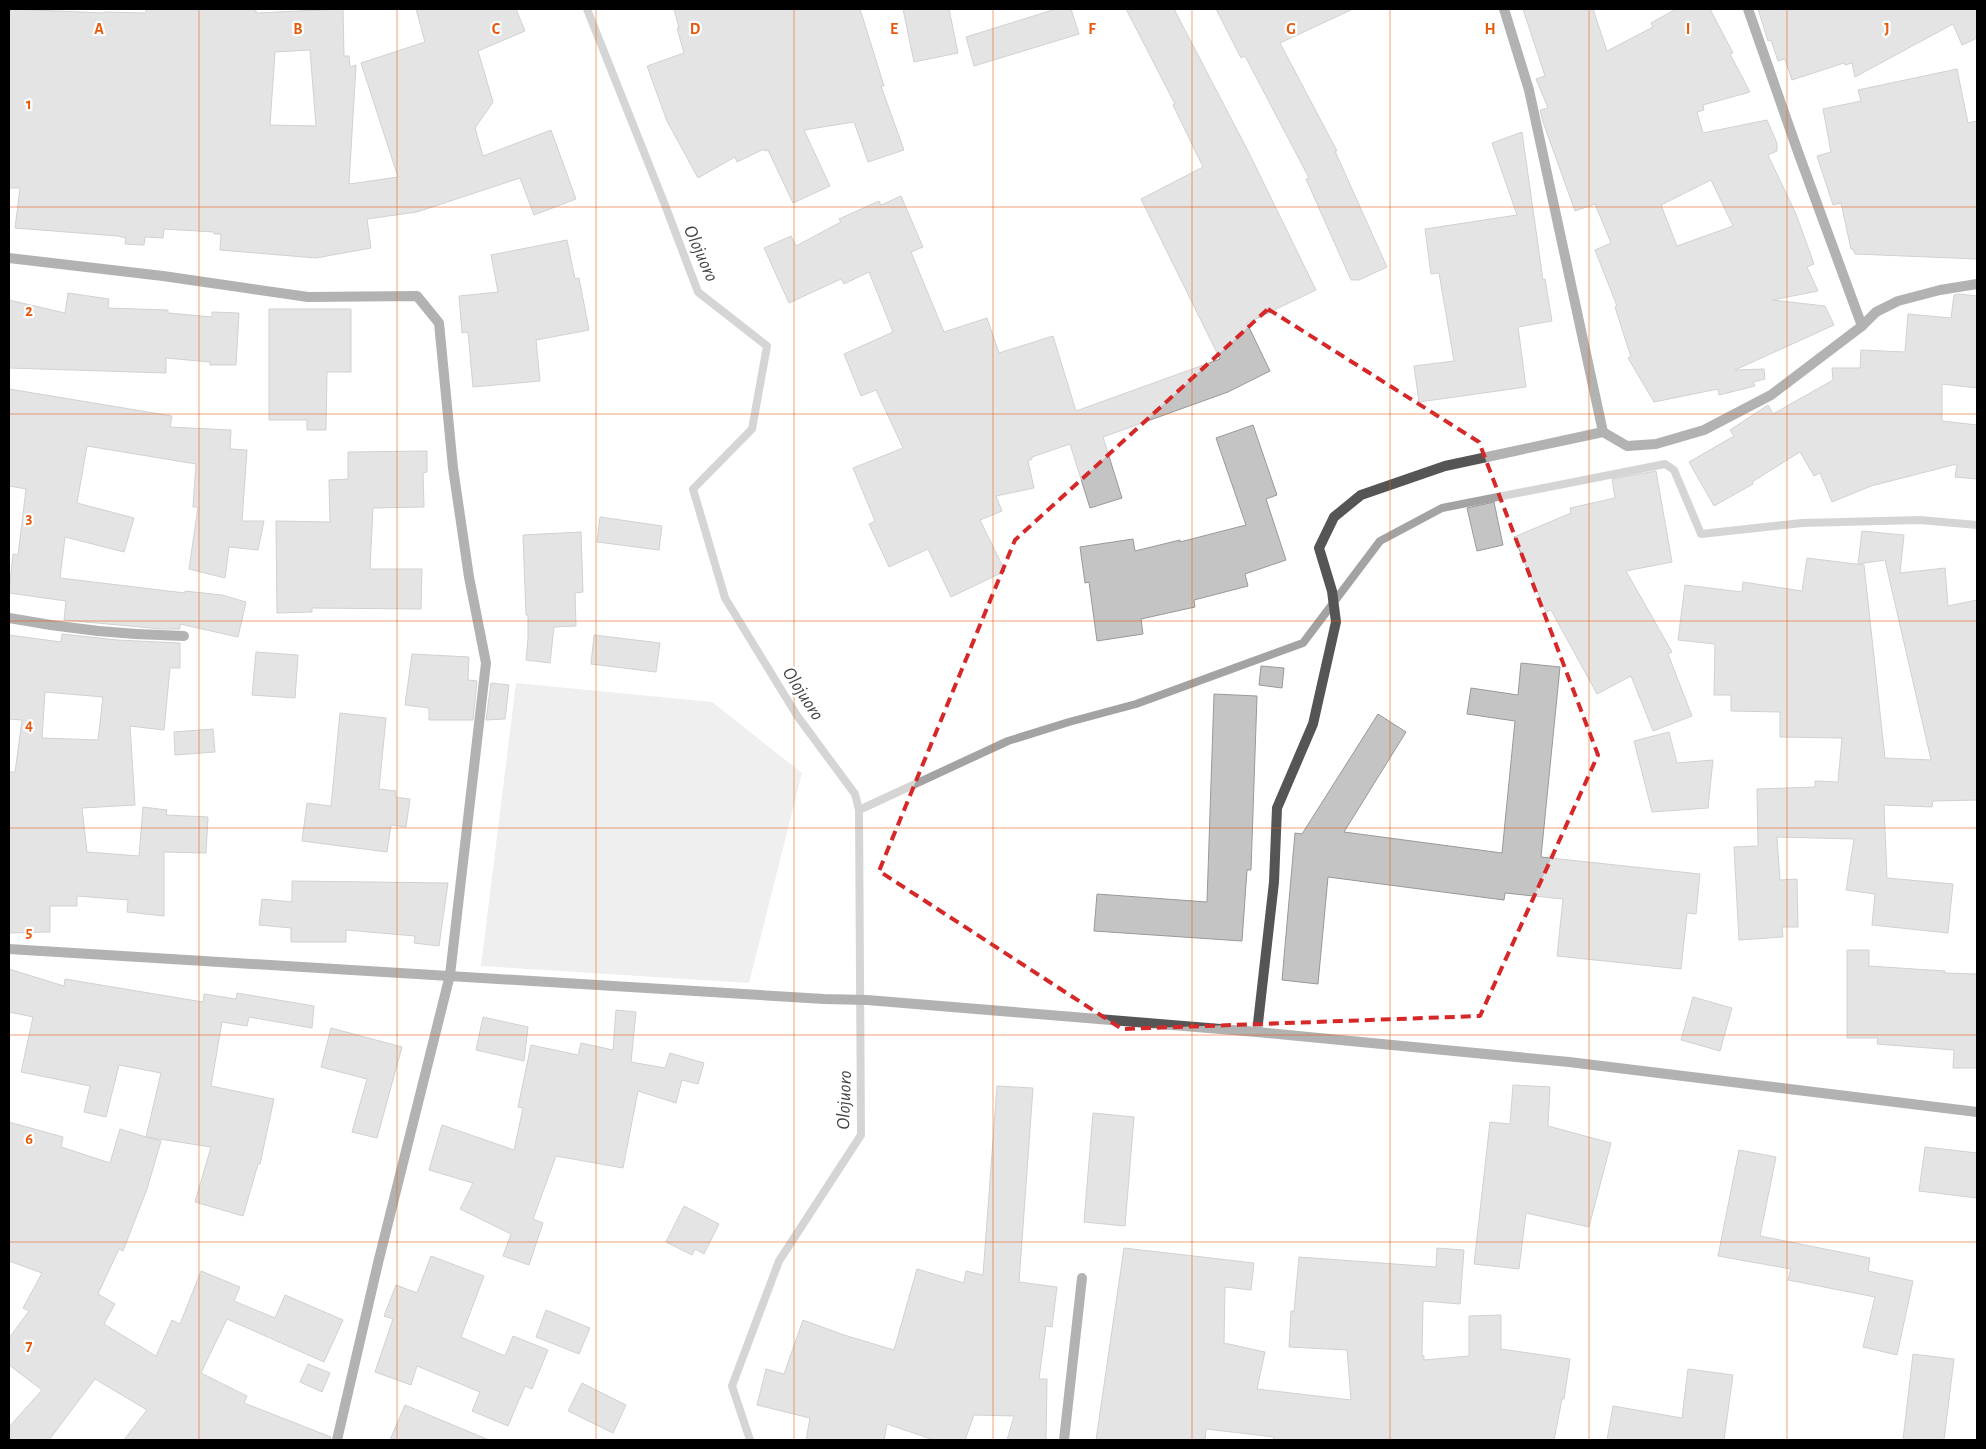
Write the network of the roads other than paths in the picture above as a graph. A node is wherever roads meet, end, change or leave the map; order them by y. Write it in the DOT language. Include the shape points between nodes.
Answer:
graph roads {
  1 [pos="1504,9"];
  2 [pos="1748,9"];
  3 [pos="9,258"];
  4 [pos="1977,284"];
  5 [pos="1862,326"];
  6 [pos="1603,432"];
  7 [pos="9,618"];
  8 [pos="184,636"];
  9 [pos="9,949"];
  10 [pos="450,975"];
  11 [pos="1258,1032"];
  12 [pos="1977,1112"];
  13 [pos="1082,1278"];
  14 [pos="337,1440"];
  15 [pos="1064,1440"];
  1 -- 6 [label="street" via="1529,90"];
  2 -- 5 [label="street"];
  3 -- 10 [label="street" via="163,276 308,298 417,296 439,323 454,477 486,663"];
  4 -- 5 [label="street" via="1898,301 1876,312"];
  5 -- 6 [label="street" via="1770,395 1704,430 1656,444 1627,446"];
  6 -- 11 [label="street" via="1445,466 1361,495 1334,517 1319,548 1332,591 1336,622 1313,724 1277,808 1274,882"];
  7 -- 8 [label="street" via="72,629"];
  9 -- 10 [label="street"];
  10 -- 11 [label="street" via="867,1000"];
  10 -- 14 [label="street"];
  11 -- 12 [label="street" via="1569,1062"];
  13 -- 15 [label="street"];
}
